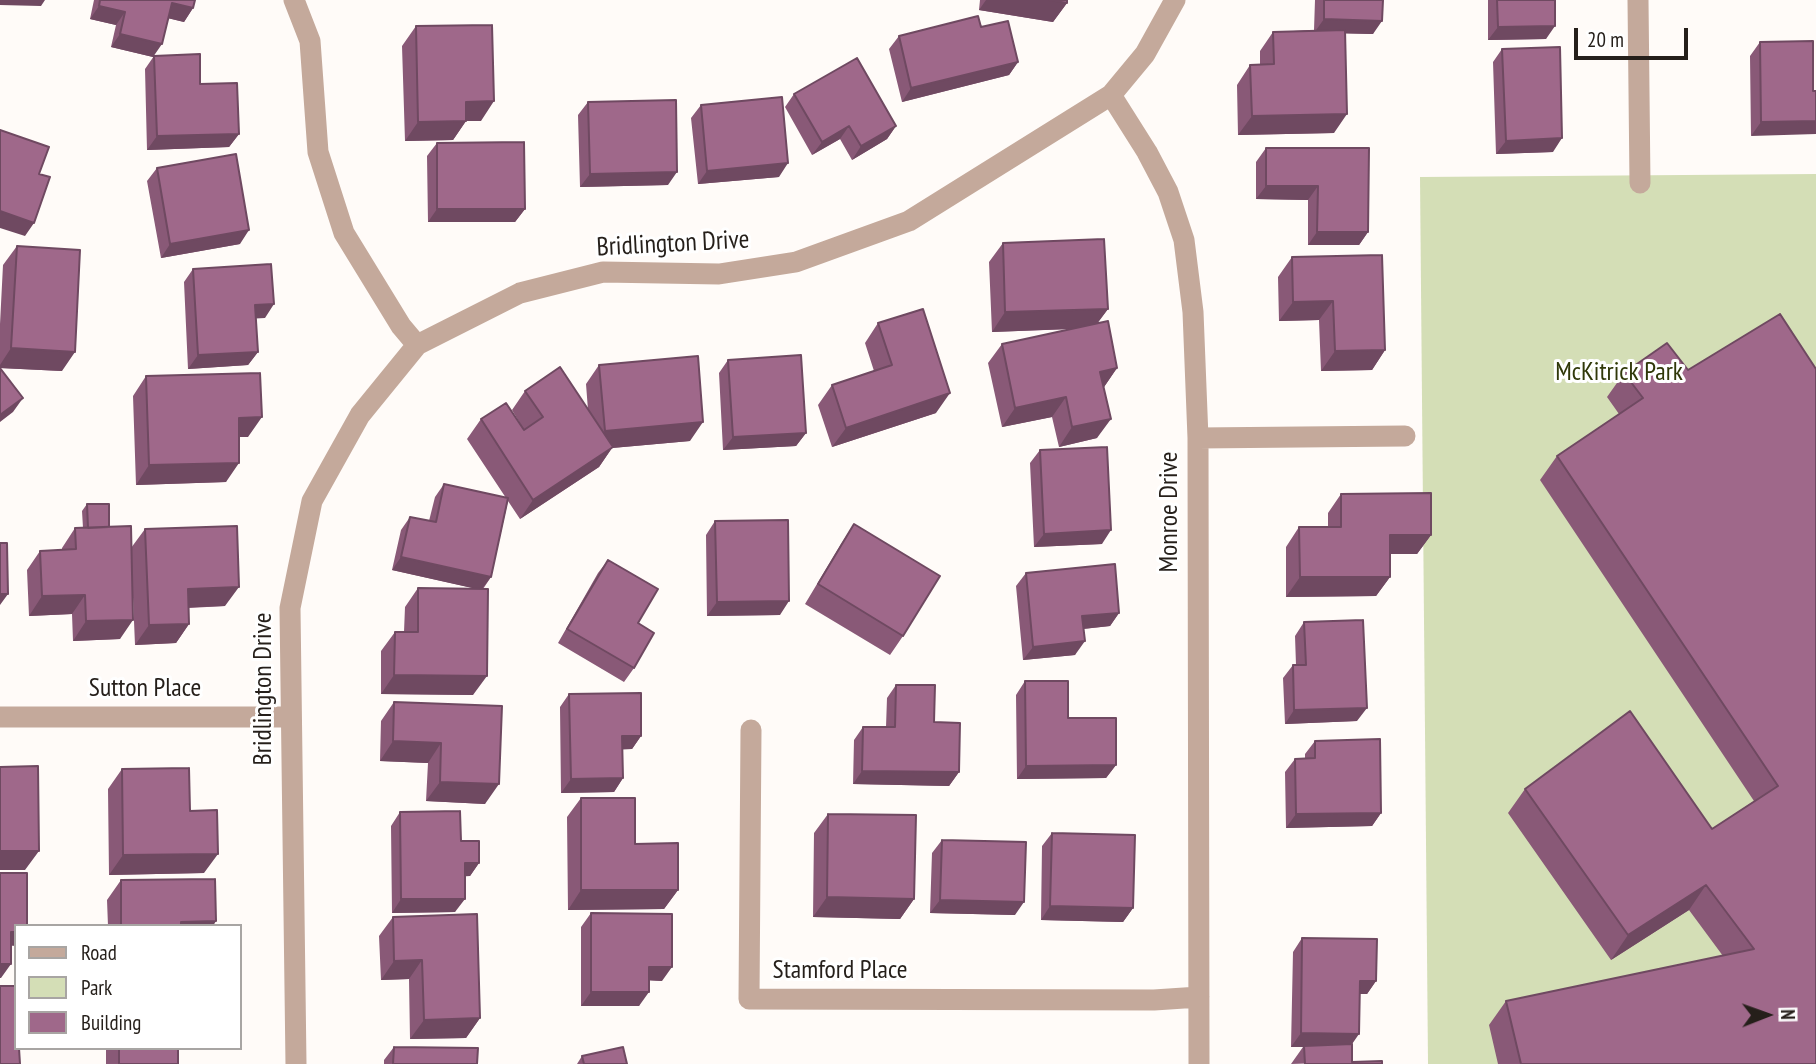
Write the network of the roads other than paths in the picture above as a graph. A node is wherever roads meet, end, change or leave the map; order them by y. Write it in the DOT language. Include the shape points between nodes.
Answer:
graph roads {
  1 [pos="294,0"];
  2 [pos="1175,0"];
  3 [pos="1638,0"];
  4 [pos="1111,95"];
  5 [pos="1640,183"];
  6 [pos="417,345"];
  7 [pos="1405,436"];
  8 [pos="1198,438"];
  9 [pos="0,717"];
  10 [pos="290,717"];
  11 [pos="751,730"];
  12 [pos="1199,997"];
  13 [pos="296,1064"];
  14 [pos="1199,1064"];
  1 -- 6 [label="street" via="310,41 318,152 344,233"];
  2 -- 4 [label="street" via="1145,54"];
  3 -- 5 [label="street"];
  4 -- 6 [label="street, Bridlington Drive" via="909,222 796,262 719,274 603,272 520,293"];
  4 -- 8 [label="street, Monroe Drive" via="1168,192 1184,240 1193,312"];
  6 -- 10 [label="street, Bridlington Drive" via="360,415 312,502 290,608"];
  7 -- 8 [label="street"];
  8 -- 12 [label="street, Monroe Drive"];
  9 -- 10 [label="street, Sutton Place"];
  10 -- 13 [label="street, Bridlington Drive"];
  11 -- 12 [label="street, Stamford Place" via="749,999"];
  12 -- 14 [label="street, Monroe Drive"];
}
